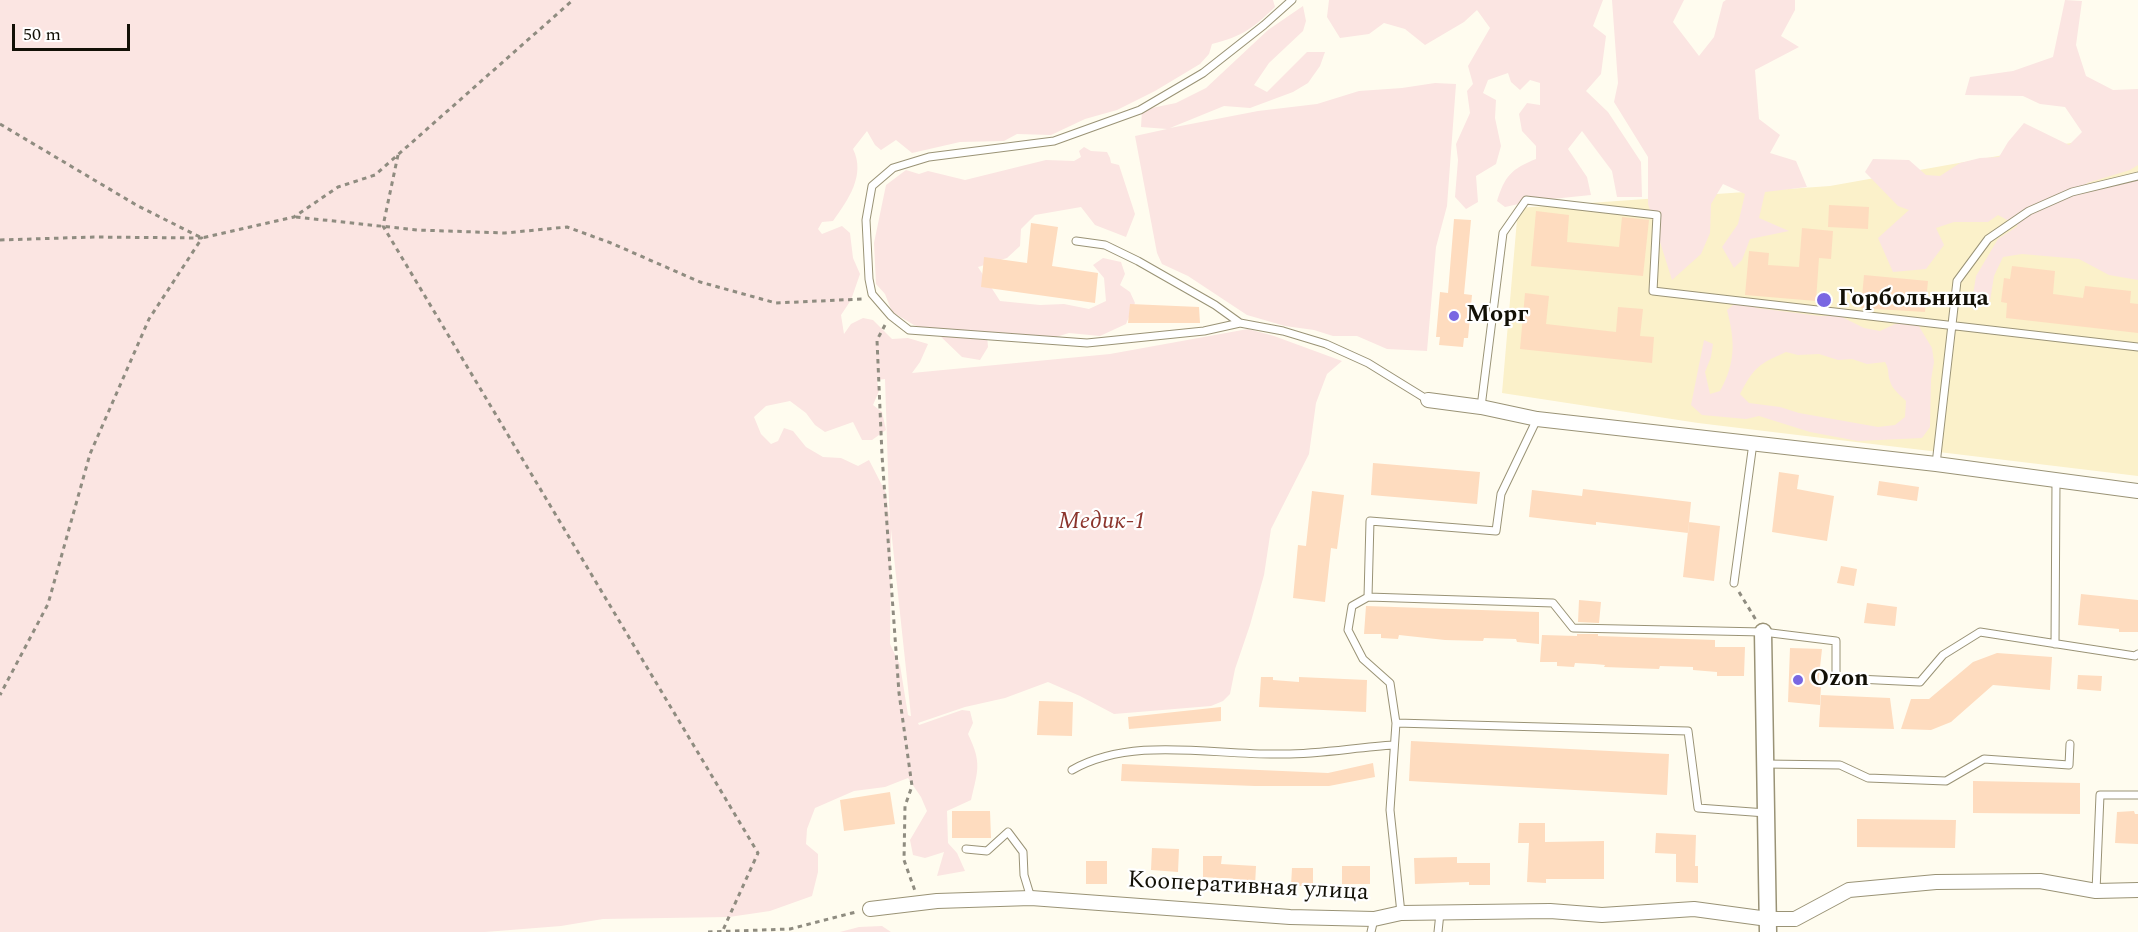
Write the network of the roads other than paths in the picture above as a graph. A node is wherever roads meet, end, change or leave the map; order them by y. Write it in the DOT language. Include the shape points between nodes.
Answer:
graph roads {
  1 [pos="1292,0"];
  2 [pos="2138,176"];
  3 [pos="1076,241"];
  4 [pos="1240,323"];
  5 [pos="1952,325"];
  6 [pos="2138,347"];
  7 [pos="1428,400"];
  8 [pos="1481,407"];
  9 [pos="1537,419"];
  10 [pos="1753,443"];
  11 [pos="1936,464"];
  12 [pos="2055,481"];
  13 [pos="2138,491"];
  14 [pos="1734,583"];
  15 [pos="1368,597"];
  16 [pos="1763,632"];
  17 [pos="2055,644"];
  18 [pos="2138,654"];
  19 [pos="1396,723"];
  20 [pos="2070,744"];
  21 [pos="1394,745"];
  22 [pos="1765,764"];
  23 [pos="1071,770"];
  24 [pos="2138,795"];
  25 [pos="1766,813"];
  26 [pos="966,849"];
  27 [pos="2138,890"];
  28 [pos="2096,891"];
  29 [pos="1031,898"];
  30 [pos="870,909"];
  31 [pos="1440,912"];
  32 [pos="1401,913"];
  33 [pos="1768,925"];
  34 [pos="1373,926"];
  35 [pos="1438,932"];
  1 -- 4 [label="lane" via="1203,73 1140,110 1054,141 929,157 893,168 873,186 866,220 872,294 909,330 1087,343 1203,331"];
  2 -- 5 [label="lane" via="2072,192 2029,211 1988,239 1957,281"];
  3 -- 4 [label="lane" via="1105,245 1138,261"];
  4 -- 7 [label="lane" via="1326,344 1368,363"];
  5 -- 6 [label="lane"];
  5 -- 8 [label="lane" via="1653,291 1657,215 1527,200 1503,233"];
  5 -- 11 [label="lane"];
  7 -- 8 [label="street"];
  8 -- 9 [label="street"];
  9 -- 10 [label="street"];
  9 -- 15 [label="lane" via="1501,494 1496,531 1370,521"];
  10 -- 11 [label="street"];
  10 -- 14 [label="lane"];
  11 -- 12 [label="street"];
  12 -- 13 [label="street"];
  12 -- 17 [label="lane"];
  15 -- 16 [label="lane" via="1553,603 1573,628"];
  15 -- 19 [label="lane" via="1352,606 1347,630 1363,659 1390,683"];
  16 -- 17 [label="lane" via="1836,641 1836,678 1920,682 1943,655 1980,632"];
  16 -- 22 [label="street"];
  17 -- 18 [label="lane"];
  19 -- 21 [label="lane"];
  19 -- 25 [label="lane" via="1688,731 1698,808"];
  20 -- 22 [label="lane" via="2070,765 1984,759 1946,781 1868,777 1840,765"];
  21 -- 23 [label="lane" via="1286,754 1139,749 1085,762"];
  21 -- 32 [label="lane" via="1390,810"];
  22 -- 25 [label="street"];
  24 -- 28 [label="lane" via="2100,795"];
  25 -- 33 [label="street"];
  26 -- 29 [label="lane" via="987,851 1008,832 1023,852"];
  27 -- 28 [label="street, Кооперативная улица"];
  28 -- 33 [label="street, Кооперативная улица" via="2040,880 1925,883 1849,890 1796,919"];
  29 -- 30 [label="street, Кооперативная улица"];
  29 -- 34 [label="street, Кооперативная улица"];
  31 -- 32 [label="street, Кооперативная улица"];
  31 -- 33 [label="street, Кооперативная улица" via="1550,911 1602,915 1694,909"];
  31 -- 35 [label="lane"];
  32 -- 34 [label="street, Кооперативная улица"];
}
